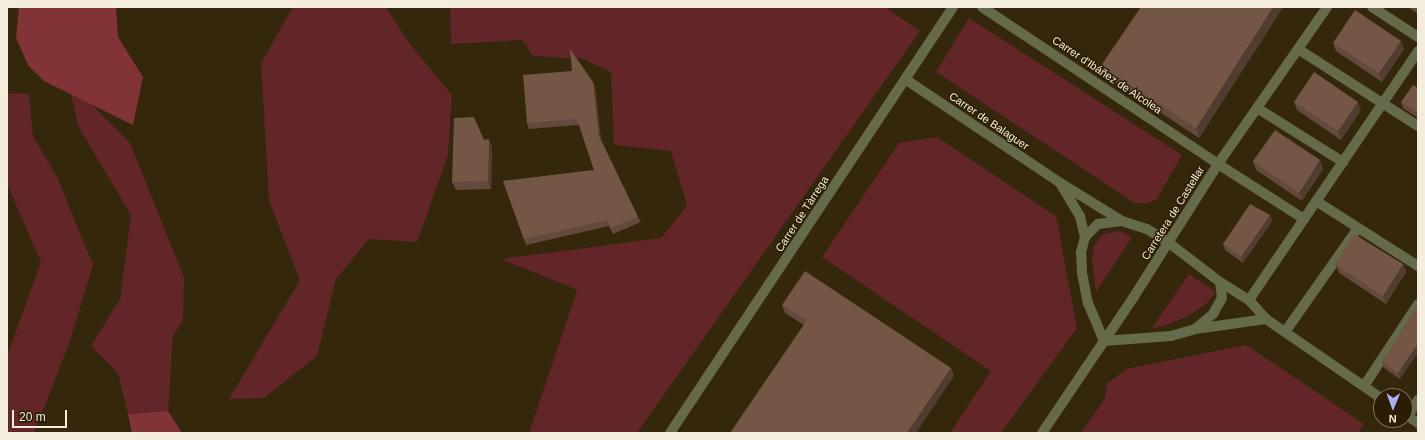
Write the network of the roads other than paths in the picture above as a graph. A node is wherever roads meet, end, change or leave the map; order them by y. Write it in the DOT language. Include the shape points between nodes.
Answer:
graph roads {
  1 [pos="953,7"];
  2 [pos="982,7"];
  3 [pos="1327,7"];
  4 [pos="1372,7"];
  5 [pos="1418,37"];
  6 [pos="1298,49"];
  7 [pos="1418,51"];
  8 [pos="905,79"];
  9 [pos="1383,103"];
  10 [pos="1257,108"];
  11 [pos="1418,126"];
  12 [pos="1343,162"];
  13 [pos="1218,164"];
  14 [pos="1059,182"];
  15 [pos="1316,201"];
  16 [pos="1304,219"];
  17 [pos="1122,221"];
  18 [pos="1358,228"];
  19 [pos="1085,237"];
  20 [pos="1169,243"];
  21 [pos="1418,266"];
  22 [pos="1220,282"];
  23 [pos="1249,300"];
  24 [pos="1418,304"];
  25 [pos="1266,319"];
  26 [pos="1195,329"];
  27 [pos="1285,332"];
  28 [pos="1104,341"];
  29 [pos="1364,386"];
  30 [pos="1373,392"];
  31 [pos="670,433"];
  32 [pos="1042,433"];
  1 -- 8 [label="street, Carrer de Tàrrega"];
  2 -- 13 [label="street, Carrer d'Ibáñez de Alcolea"];
  3 -- 6 [label="street, Carretera de Castellar"];
  4 -- 5 [label="street"];
  6 -- 9 [label="street"];
  6 -- 10 [label="street, Carretera de Castellar"];
  7 -- 9 [label="street"];
  8 -- 14 [label="street, Carrer de Balaguer"];
  8 -- 31 [label="street, Carrer de Tàrrega"];
  9 -- 11 [label="street"];
  9 -- 12 [label="street"];
  10 -- 12 [label="street"];
  10 -- 13 [label="street, Carretera de Castellar"];
  12 -- 15 [label="street"];
  13 -- 16 [label="street, Carrer d'Ibáñez de Alcolea"];
  13 -- 20 [label="street, Carretera de Castellar"];
  14 -- 17 [label="street, Carrer de Balaguer"];
  14 -- 19 [label="street, Carrer de Balaguer" via="1080,216"];
  15 -- 16 [label="street"];
  15 -- 18 [label="street"];
  16 -- 23 [label="street"];
  17 -- 19 [label="street, Carrer de Balaguer" via="1098,224"];
  17 -- 20 [label="street, Carrer de Balaguer" via="1147,229"];
  18 -- 21 [label="street"];
  18 -- 27 [label="street"];
  19 -- 28 [label="street, Carrer de Balaguer" via="1081,252 1082,273 1088,303"];
  20 -- 22 [label="street, Carrer de Balaguer"];
  20 -- 28 [label="street, Carretera de Castellar"];
  22 -- 23 [label="street, Carrer de Balaguer"];
  22 -- 26 [label="street" via="1222,298 1213,314"];
  23 -- 25 [label="street, Carrer de Balaguer"];
  24 -- 29 [label="street"];
  25 -- 26 [label="street"];
  25 -- 27 [label="street, Carrer de Balaguer"];
  26 -- 28 [label="street" via="1170,336"];
  27 -- 29 [label="street, Carrer de Balaguer"];
  28 -- 32 [label="street, Carretera de Castellar"];
  29 -- 30 [label="street, Carrer de Balaguer"];
}
